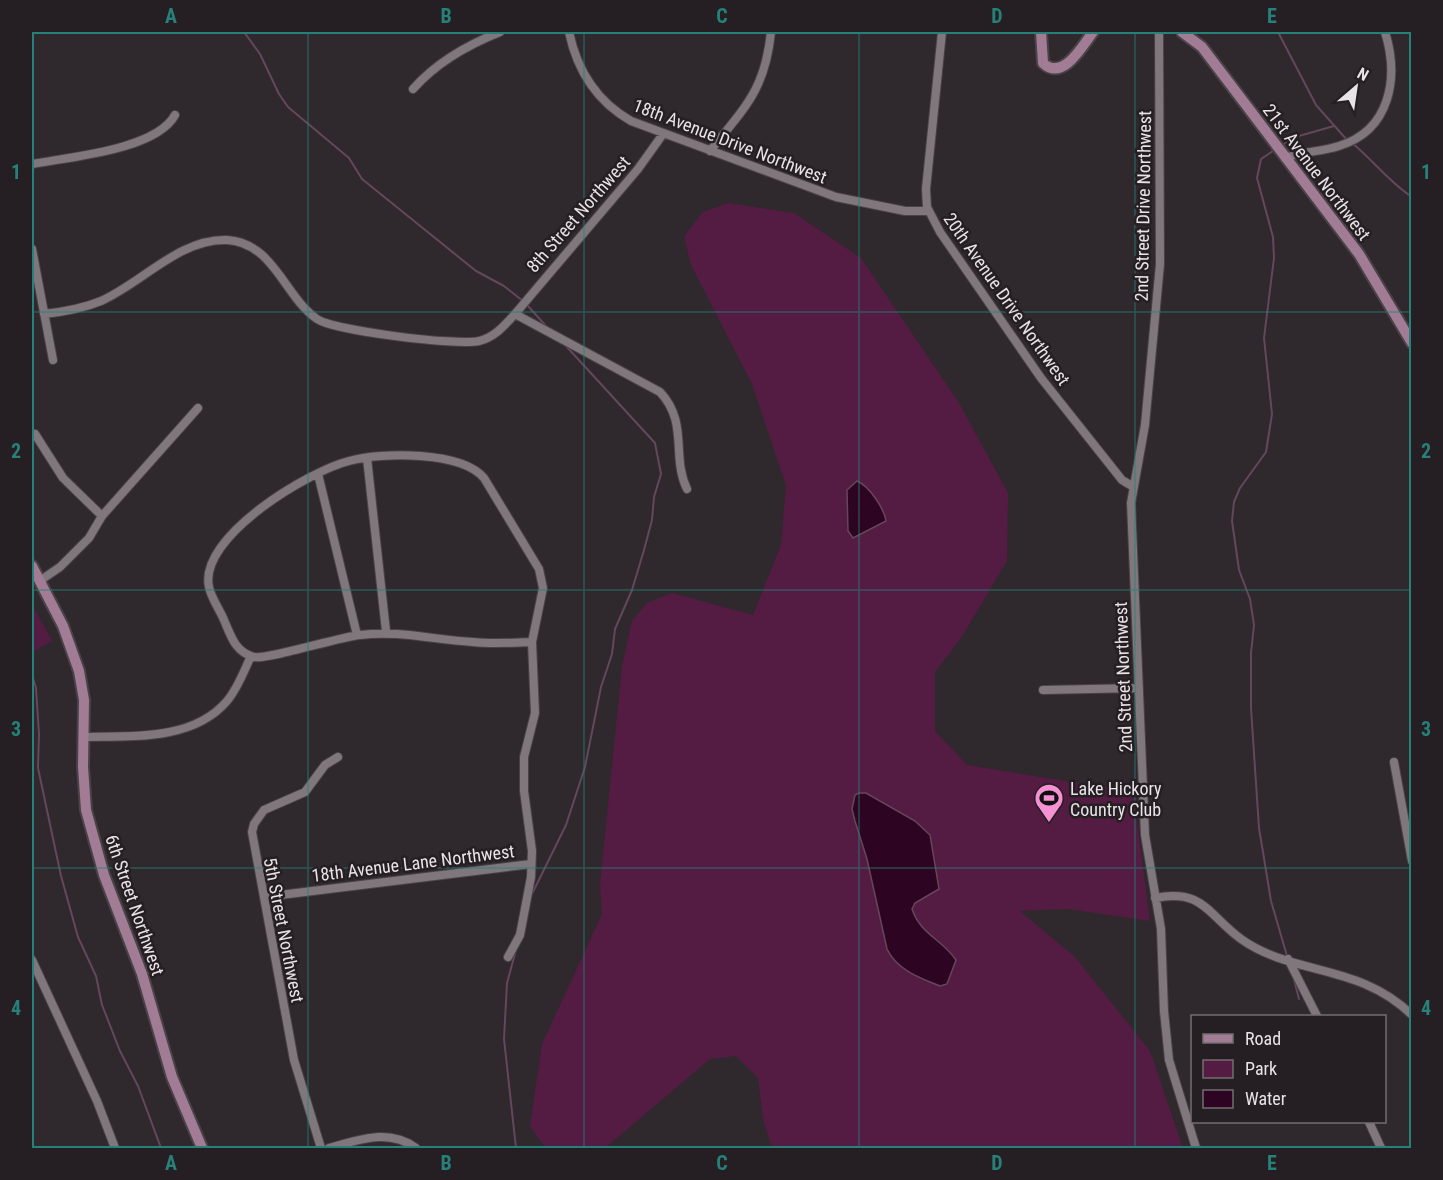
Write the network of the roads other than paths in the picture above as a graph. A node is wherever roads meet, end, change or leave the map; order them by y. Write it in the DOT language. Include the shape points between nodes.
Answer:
graph roads {
  1 [pos="500,32"];
  2 [pos="569,32"];
  3 [pos="771,32"];
  4 [pos="942,32"];
  5 [pos="1041,32"];
  6 [pos="1093,32"];
  7 [pos="1159,32"];
  8 [pos="1182,32"];
  9 [pos="1385,32"];
  10 [pos="413,89"];
  11 [pos="175,115"];
  12 [pos="663,134"];
  13 [pos="710,151"];
  14 [pos="1285,158"];
  15 [pos="32,164"];
  16 [pos="929,211"];
  17 [pos="32,249"];
  18 [pos="44,314"];
  19 [pos="515,314"];
  20 [pos="1412,343"];
  21 [pos="53,360"];
  22 [pos="198,408"];
  23 [pos="35,434"];
  24 [pos="368,458"];
  25 [pos="318,474"];
  26 [pos="1132,486"];
  27 [pos="687,489"];
  28 [pos="102,516"];
  29 [pos="32,566"];
  30 [pos="41,580"];
  31 [pos="386,631"];
  32 [pos="357,635"];
  33 [pos="532,642"];
  34 [pos="251,656"];
  35 [pos="1139,688"];
  36 [pos="1043,690"];
  37 [pos="84,737"];
  38 [pos="338,757"];
  39 [pos="1394,762"];
  40 [pos="1412,861"];
  41 [pos="531,864"];
  42 [pos="264,897"];
  43 [pos="1155,898"];
  44 [pos="508,957"];
  45 [pos="1288,959"];
  46 [pos="32,960"];
  47 [pos="1316,1015"];
  48 [pos="1412,1015"];
  49 [pos="1369,1123"];
  50 [pos="115,1149"];
  51 [pos="202,1149"];
  52 [pos="321,1149"];
  53 [pos="329,1149"];
  54 [pos="416,1149"];
  55 [pos="1196,1149"];
  56 [pos="1381,1149"];
  1 -- 10 [label="street" via="462,49"];
  2 -- 12 [label="street, 18th Avenue Drive Northwest" via="578,65 600,97 621,115"];
  3 -- 13 [label="street" via="768,59 759,85"];
  4 -- 16 [label="street, 20th Avenue Drive Northwest" via="926,189"];
  5 -- 6 [label="street" via="1043,63 1055,69 1074,57"];
  7 -- 26 [label="street, 2nd Street Drive Northwest" via="1160,264 1145,425"];
  8 -- 14 [label="street, 21st Avenue Northwest" via="1202,47"];
  9 -- 14 [label="street" via="1393,77 1377,121 1357,139"];
  11 -- 15 [label="street" via="163,130 139,143"];
  12 -- 13 [label="street, 18th Avenue Drive Northwest"];
  12 -- 19 [label="street, 8th Street Northwest"];
  13 -- 16 [label="street, 18th Avenue Drive Northwest" via="836,197 905,211"];
  14 -- 20 [label="street, 21st Avenue Northwest" via="1359,254"];
  16 -- 26 [label="street, 20th Avenue Drive Northwest" via="1041,378 1122,480"];
  17 -- 18 [label="street"];
  18 -- 19 [label="street, 8th Street Northwest" via="101,301 198,243 226,240 248,245 262,254 317,318 338,328 478,341 496,333"];
  18 -- 21 [label="street"];
  19 -- 27 [label="street" via="660,392 671,406 679,430 681,468"];
  22 -- 28 [label="street"];
  23 -- 28 [label="street" via="63,478"];
  24 -- 25 [label="street" via="339,464"];
  24 -- 31 [label="street"];
  24 -- 33 [label="street" via="413,456 462,463 478,471 542,578 542,599"];
  25 -- 32 [label="street"];
  25 -- 34 [label="street" via="284,491 235,528 214,562 208,587 235,645"];
  26 -- 35 [label="street, 2nd Street Northwest"];
  28 -- 30 [label="street" via="89,538 69,559"];
  29 -- 30 [label="street, 6th Street Northwest"];
  30 -- 37 [label="street, 6th Street Northwest" via="79,671"];
  31 -- 32 [label="street"];
  31 -- 33 [label="street" via="473,642"];
  32 -- 34 [label="street" via="264,657"];
  33 -- 41 [label="street" via="535,706 523,779"];
  34 -- 37 [label="street" via="228,700 207,719 146,736"];
  35 -- 36 [label="street"];
  35 -- 43 [label="street, 2nd Street Northwest" via="1145,835"];
  37 -- 51 [label="street, 6th Street Northwest" via="86,810 104,875 142,974 172,1077"];
  38 -- 42 [label="street, 5th Street Northwest" via="326,765 305,792 264,810 254,824 254,850"];
  39 -- 40 [label="street"];
  41 -- 42 [label="street, 18th Avenue Lane Northwest"];
  41 -- 44 [label="street" via="520,935"];
  42 -- 52 [label="street, 5th Street Northwest" via="294,1060"];
  43 -- 45 [label="street" via="1194,898 1242,939"];
  43 -- 55 [label="street, 2nd Street Northwest" via="1161,929 1169,1060"];
  45 -- 47 [label="street"];
  45 -- 48 [label="street" via="1361,981 1390,996"];
  46 -- 50 [label="street"];
  49 -- 56 [label="street"];
  53 -- 54 [label="street" via="370,1137 390,1136 403,1139"];
}
